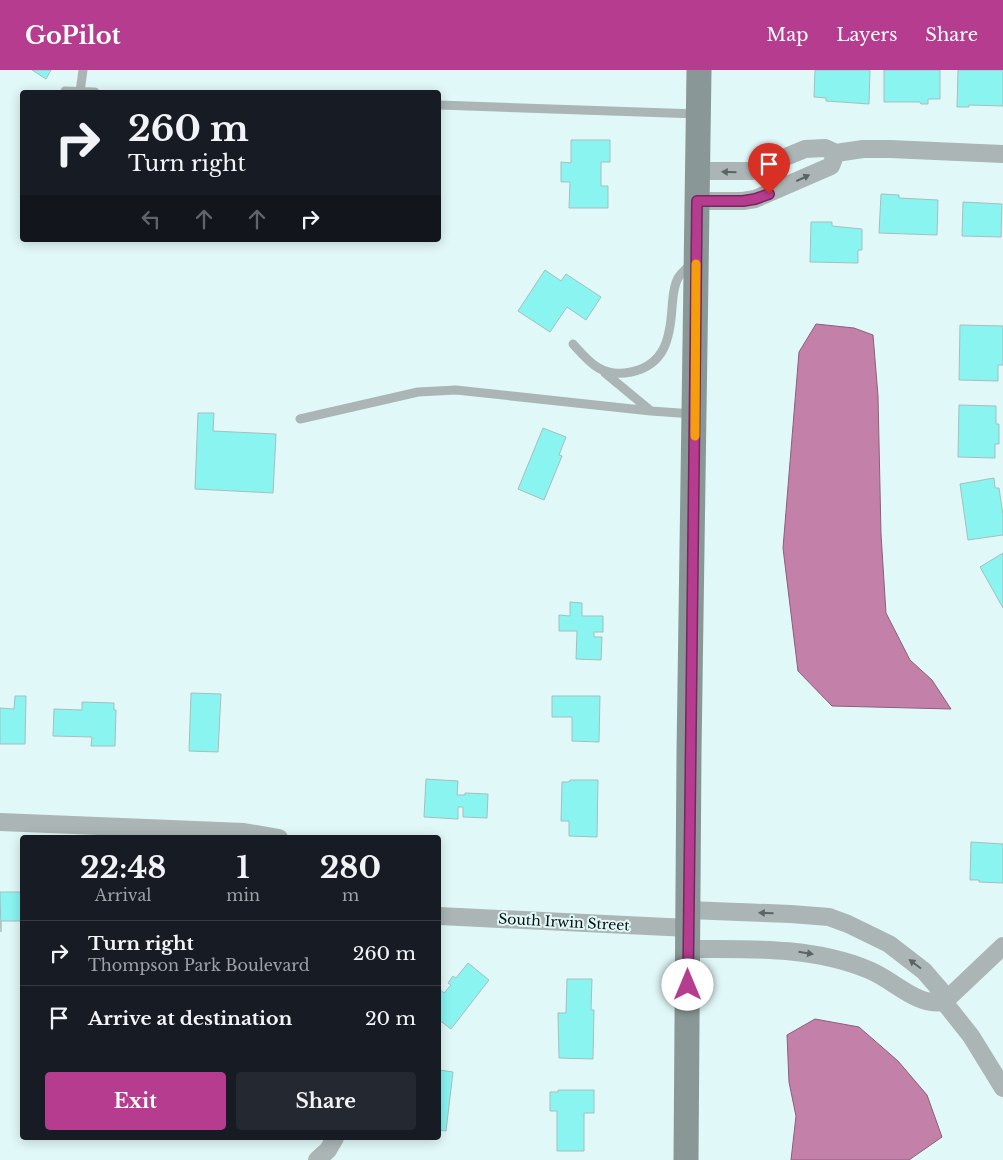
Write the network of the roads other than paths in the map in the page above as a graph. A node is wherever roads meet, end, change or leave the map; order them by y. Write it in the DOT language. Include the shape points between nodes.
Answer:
graph roads {
  1 [pos="83,70"];
  2 [pos="699,70"];
  3 [pos="80,90"];
  4 [pos="441,106"];
  5 [pos="698,114"];
  6 [pos="836,153"];
  7 [pos="1003,154"];
  8 [pos="698,171"];
  9 [pos="697,201"];
  10 [pos="696,258"];
  11 [pos="573,344"];
  12 [pos="601,370"];
  13 [pos="651,411"];
  14 [pos="695,414"];
  15 [pos="300,419"];
  16 [pos="0,822"];
  17 [pos="262,835"];
  18 [pos="441,916"];
  19 [pos="688,929"];
  20 [pos="1003,946"];
  21 [pos="944,1002"];
  22 [pos="1003,1088"];
  23 [pos="334,1140"];
  24 [pos="317,1160"];
  25 [pos="686,1160"];
  1 -- 3 [label="lane"];
  2 -- 5 [label="main road"];
  4 -- 5 [label="lane"];
  5 -- 8 [label="main road"];
  6 -- 7 [label="street" via="890,149"];
  6 -- 8 [label="street, one-way" via="825,148 806,150 752,171"];
  9 -- 6 [label="street, one-way" via="755,199 831,166"];
  8 -- 9 [label="main road"];
  9 -- 10 [label="main road"];
  10 -- 12 [label="lane" via="678,277 669,336 662,352 650,365 632,372 616,374"];
  10 -- 14 [label="main road"];
  11 -- 12 [label="lane"];
  12 -- 13 [label="lane"];
  13 -- 14 [label="lane"];
  13 -- 15 [label="lane" via="456,390 418,392"];
  14 -- 19 [label="main road"];
  16 -- 17 [label="street"];
  18 -- 19 [label="street, South Irwin Street"];
  19 -- 21 [label="street, one-way" via="756,949 805,953 841,961 870,970 911,995 934,1003"];
  21 -- 19 [label="street, one-way" via="943,994 924,971 888,944 829,917 791,914"];
  19 -- 25 [label="main road"];
  20 -- 21 [label="street"];
  21 -- 22 [label="street" via="971,1036"];
  23 -- 24 [label="street"];
}
